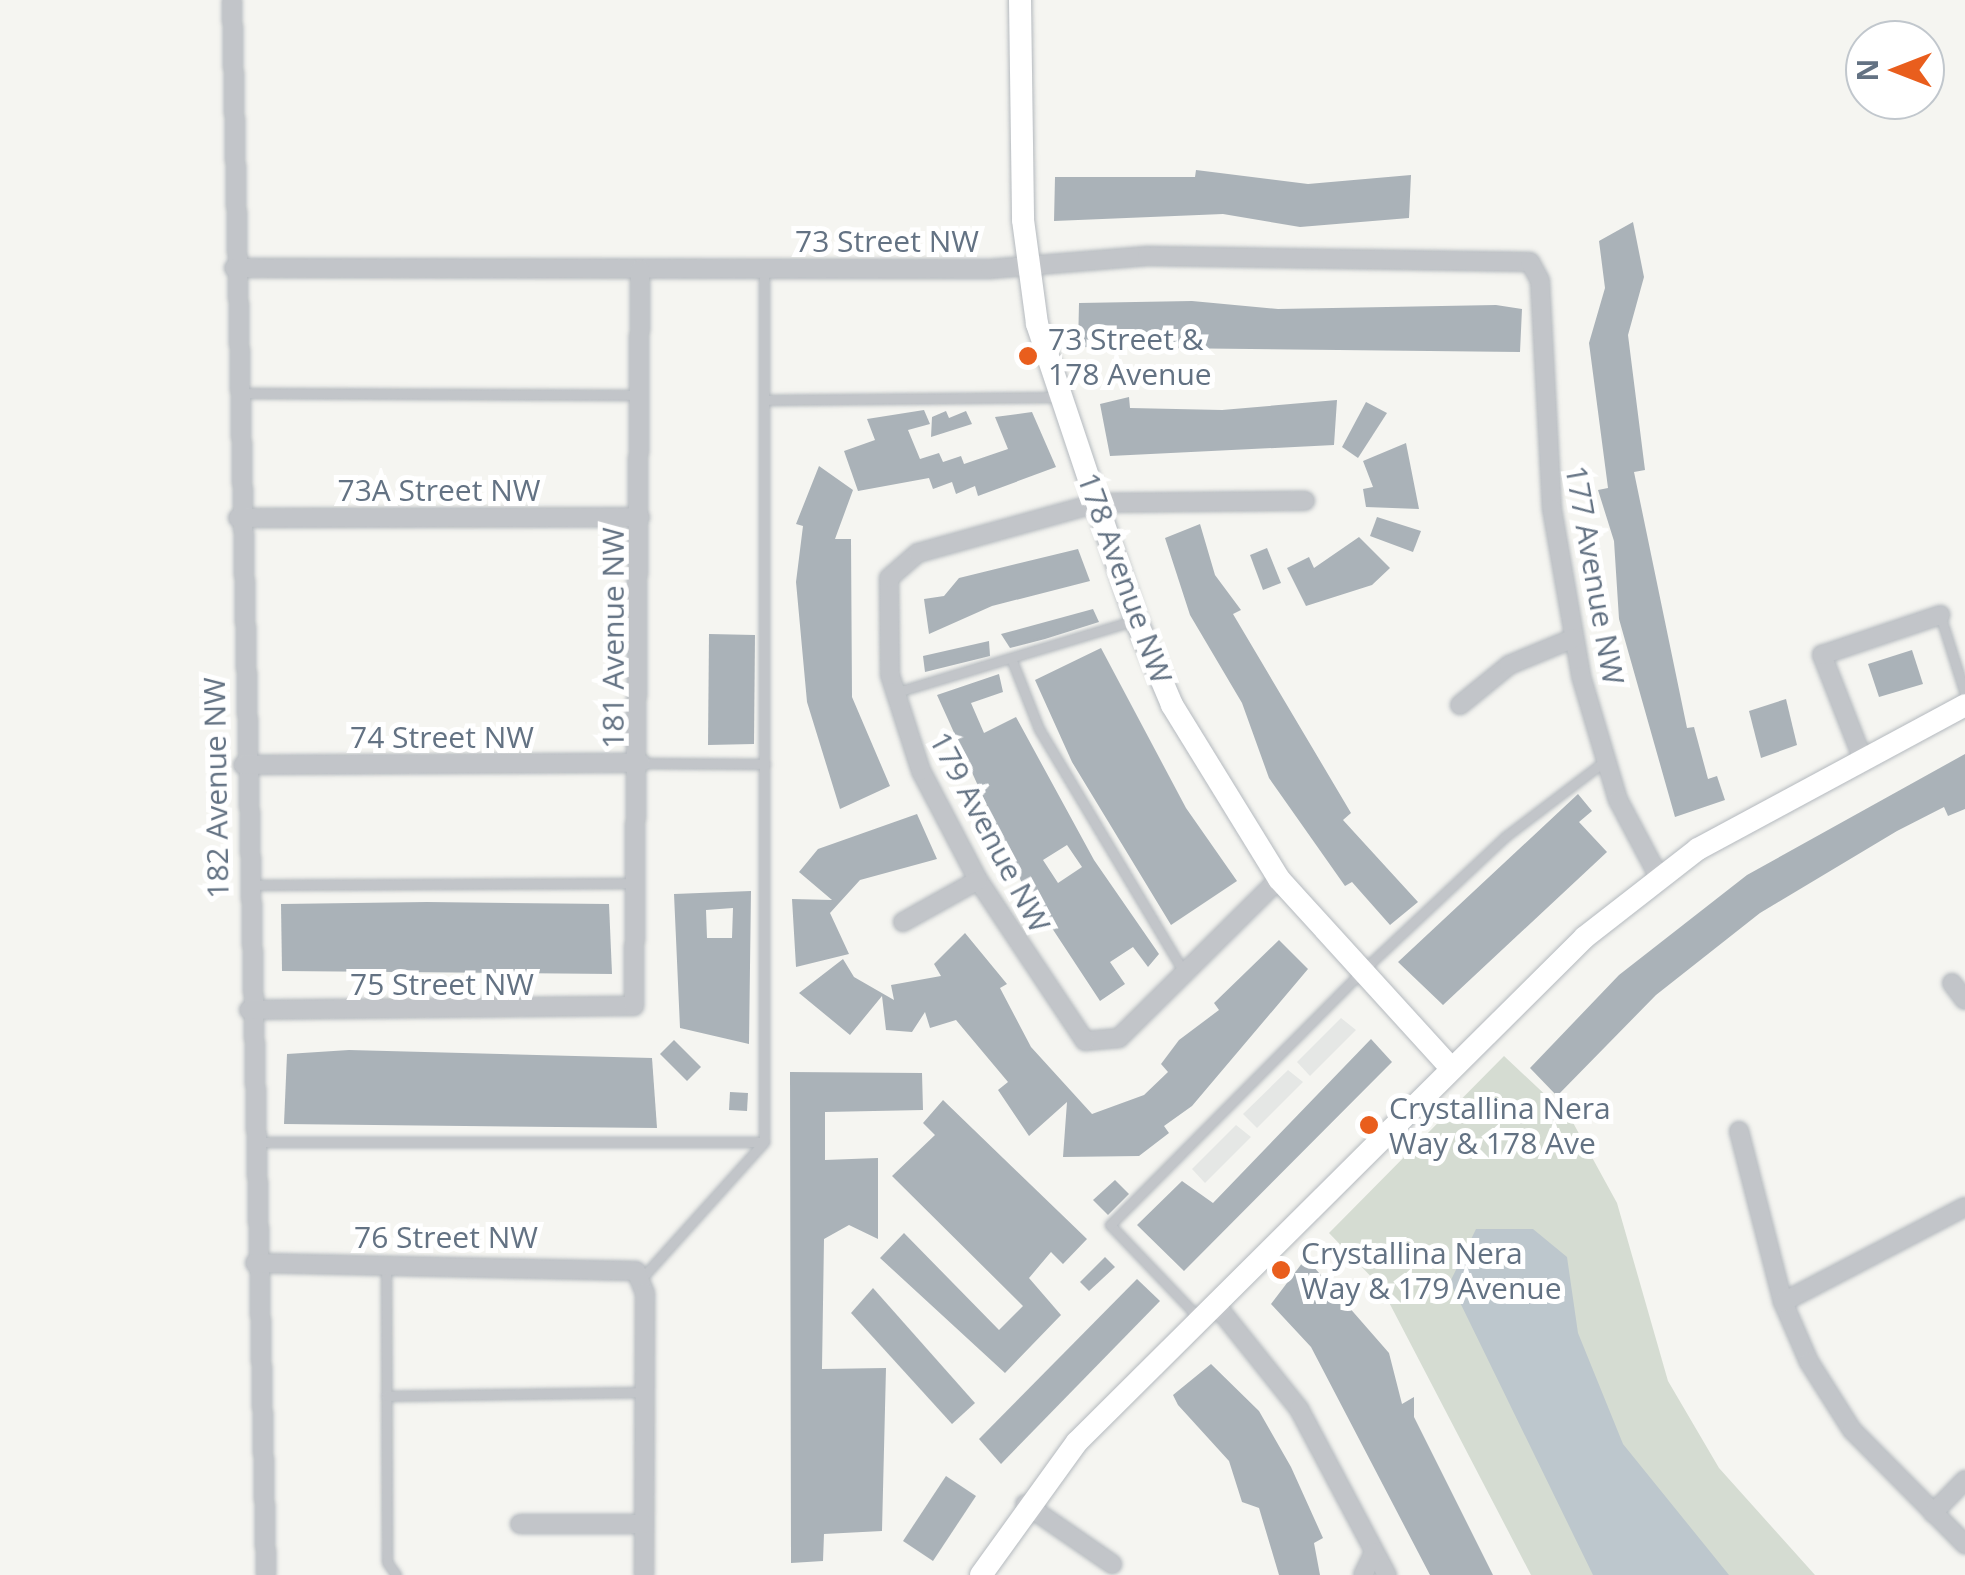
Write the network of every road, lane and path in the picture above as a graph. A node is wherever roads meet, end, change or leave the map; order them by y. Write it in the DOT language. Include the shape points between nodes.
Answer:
graph roads {
  1 [pos="232,0"];
  2 [pos="1020,0"];
  3 [pos="1027,263"];
  4 [pos="234,268"];
  5 [pos="1537,268"];
  6 [pos="640,269"];
  7 [pos="764,269"];
  8 [pos="236,393"];
  9 [pos="640,395"];
  10 [pos="1058,398"];
  11 [pos="764,400"];
  12 [pos="1306,501"];
  13 [pos="1097,503"];
  14 [pos="640,517"];
  15 [pos="238,518"];
  16 [pos="1940,615"];
  17 [pos="1136,620"];
  18 [pos="1574,638"];
  19 [pos="1011,658"];
  20 [pos="894,693"];
  21 [pos="1965,694"];
  22 [pos="1460,705"];
  23 [pos="1965,705"];
  24 [pos="1862,757"];
  25 [pos="1606,760"];
  26 [pos="641,763"];
  27 [pos="765,764"];
  28 [pos="243,765"];
  29 [pos="1659,877"];
  30 [pos="1279,879"];
  31 [pos="978,880"];
  32 [pos="642,883"];
  33 [pos="245,886"];
  34 [pos="903,922"];
  35 [pos="1184,972"];
  36 [pos="1360,973"];
  37 [pos="1952,984"];
  38 [pos="1965,1000"];
  39 [pos="634,1006"];
  40 [pos="249,1010"];
  41 [pos="1450,1067"];
  42 [pos="1739,1131"];
  43 [pos="252,1142"];
  44 [pos="764,1142"];
  45 [pos="1965,1207"];
  46 [pos="255,1263"];
  47 [pos="386,1264"];
  48 [pos="639,1274"];
  49 [pos="1783,1302"];
  50 [pos="1208,1312"];
  51 [pos="644,1392"];
  52 [pos="386,1396"];
  53 [pos="1965,1480"];
  54 [pos="1025,1504"];
  55 [pos="1933,1513"];
  56 [pos="520,1524"];
  57 [pos="644,1524"];
  58 [pos="1965,1544"];
  59 [pos="1374,1552"];
  60 [pos="1112,1564"];
  61 [pos="266,1575"];
  62 [pos="396,1575"];
  63 [pos="644,1575"];
  64 [pos="981,1575"];
  65 [pos="1364,1575"];
  66 [pos="1387,1575"];
  1 -- 4 [label="street, 182 Avenue NW"];
  2 -- 3 [label="street, 178 Avenue NW"];
  3 -- 5 [label="street, 73 Street NW" via="1501,257"];
  3 -- 7 [label="street, 73 Street NW"];
  3 -- 10 [label="street, 178 Avenue NW"];
  4 -- 6 [label="street, 73 Street NW"];
  4 -- 8 [label="street, 182 Avenue NW"];
  5 -- 18 [label="street, 177 Avenue NW" via="1548,473"];
  6 -- 7 [label="street, 73 Street NW"];
  6 -- 9 [label="street, 181 Avenue NW"];
  7 -- 11 [label="lane"];
  8 -- 9 [label="lane"];
  8 -- 15 [label="street, 182 Avenue NW"];
  9 -- 14 [label="street, 181 Avenue NW"];
  10 -- 11 [label="lane"];
  10 -- 13 [label="street, 178 Avenue NW"];
  11 -- 27 [label="lane"];
  12 -- 13 [label="street"];
  13 -- 17 [label="street, 178 Avenue NW"];
  13 -- 20 [label="street, 179 Avenue NW" via="898,562 889,578"];
  14 -- 15 [label="street, 73A Street NW"];
  14 -- 26 [label="street, 181 Avenue NW"];
  15 -- 28 [label="street, 182 Avenue NW"];
  16 -- 21 [label="lane"];
  16 -- 24 [label="street" via="1822,655"];
  17 -- 19 [label="lane"];
  17 -- 30 [label="street, 178 Avenue NW" via="1172,705"];
  18 -- 22 [label="street" via="1509,665"];
  18 -- 25 [label="street, 177 Avenue NW"];
  19 -- 20 [label="lane"];
  19 -- 35 [label="lane" via="1039,728"];
  20 -- 31 [label="street, 179 Avenue NW" via="921,771"];
  23 -- 24 [label="street"];
  24 -- 29 [label="street"];
  25 -- 29 [label="street, 177 Avenue NW"];
  25 -- 36 [label="lane" via="1506,836"];
  26 -- 27 [label="lane"];
  26 -- 28 [label="street, 74 Street NW"];
  26 -- 32 [label="street, 181 Avenue NW"];
  27 -- 44 [label="lane"];
  28 -- 33 [label="street, 182 Avenue NW"];
  29 -- 41 [label="street"];
  30 -- 35 [label="street"];
  30 -- 36 [label="street, 178 Avenue NW"];
  31 -- 34 [label="street"];
  31 -- 35 [label="street, 179 Avenue NW" via="1066,1020 1096,1044 1119,1038"];
  32 -- 33 [label="lane"];
  32 -- 39 [label="street, 181 Avenue NW"];
  33 -- 40 [label="street, 182 Avenue NW"];
  36 -- 41 [label="street, 178 Avenue NW"];
  36 -- 50 [label="lane" via="1110,1225"];
  37 -- 38 [label="street"];
  39 -- 40 [label="street, 75 Street NW"];
  40 -- 43 [label="street, 182 Avenue NW"];
  41 -- 50 [label="street"];
  42 -- 49 [label="street"];
  43 -- 44 [label="lane"];
  43 -- 46 [label="street, 182 Avenue NW"];
  44 -- 48 [label="lane"];
  45 -- 49 [label="street"];
  46 -- 47 [label="street, 76 Street NW"];
  46 -- 61 [label="street, 182 Avenue NW"];
  47 -- 48 [label="street, 76 Street NW"];
  47 -- 52 [label="lane"];
  48 -- 51 [label="street"];
  49 -- 55 [label="street" via="1852,1430"];
  50 -- 54 [label="street"];
  50 -- 59 [label="street" via="1299,1409"];
  51 -- 52 [label="lane"];
  51 -- 57 [label="street"];
  52 -- 62 [label="lane" via="387,1562"];
  53 -- 55 [label="street"];
  54 -- 60 [label="street"];
  54 -- 64 [label="street"];
  55 -- 58 [label="street"];
  56 -- 57 [label="street"];
  57 -- 63 [label="street"];
  59 -- 65 [label="street"];
  59 -- 66 [label="street"];
}
